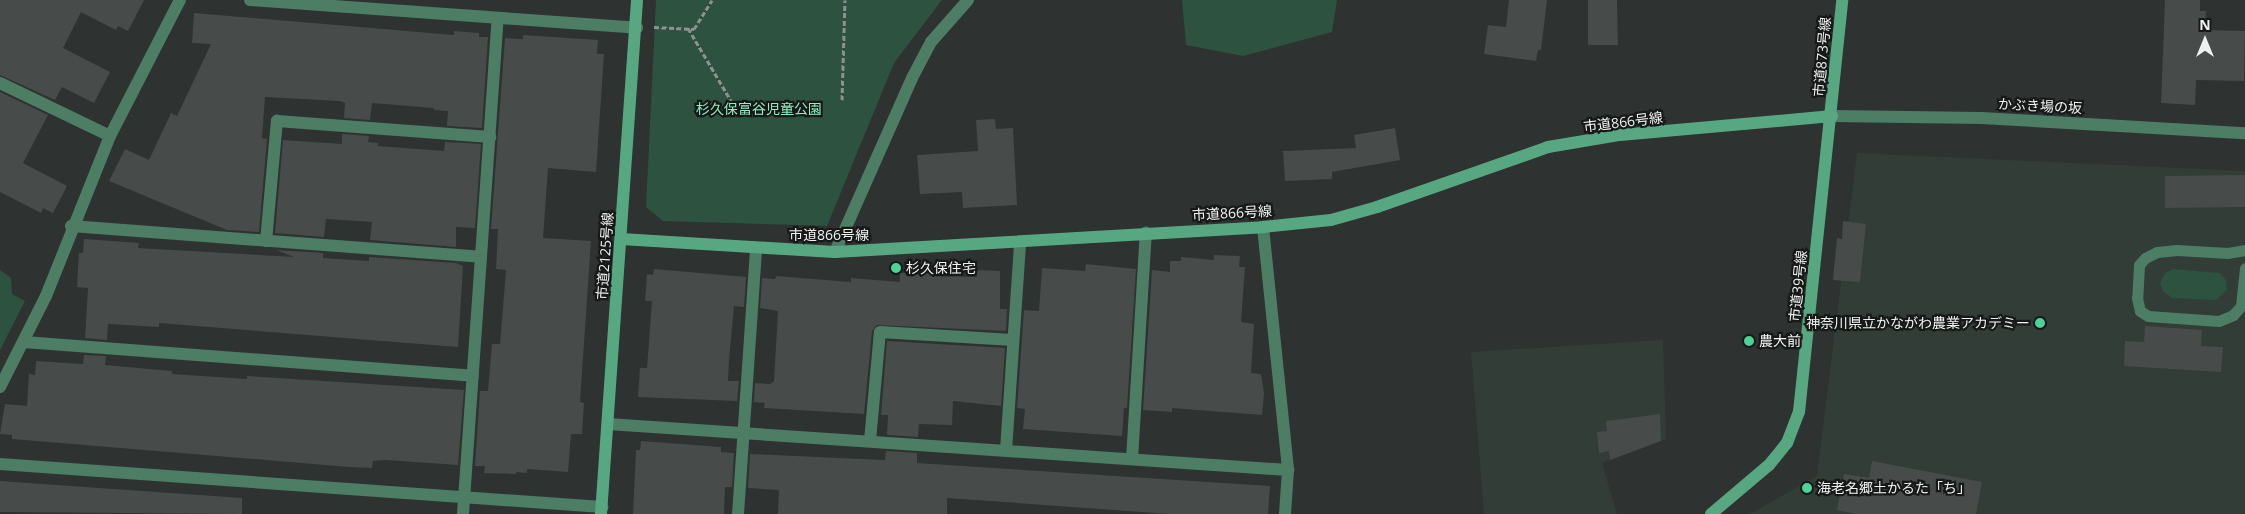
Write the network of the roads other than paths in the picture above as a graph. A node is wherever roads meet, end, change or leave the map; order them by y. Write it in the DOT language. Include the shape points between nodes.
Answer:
graph roads {
  1 [pos="180,0"];
  2 [pos="250,0"];
  3 [pos="637,0"];
  4 [pos="968,0"];
  5 [pos="1842,0"];
  6 [pos="498,18"];
  7 [pos="637,28"];
  8 [pos="0,83"];
  9 [pos="1832,116"];
  10 [pos="2245,133"];
  11 [pos="110,136"];
  12 [pos="490,137"];
  13 [pos="71,226"];
  14 [pos="1263,227"];
  15 [pos="1146,232"];
  16 [pos="620,239"];
  17 [pos="266,240"];
  18 [pos="1020,242"];
  19 [pos="756,248"];
  20 [pos="2245,250"];
  21 [pos="835,252"];
  22 [pos="481,257"];
  23 [pos="2245,268"];
  24 [pos="1013,340"];
  25 [pos="24,342"];
  26 [pos="4,369"];
  27 [pos="473,376"];
  28 [pos="0,387"];
  29 [pos="608,424"];
  30 [pos="744,432"];
  31 [pos="870,441"];
  32 [pos="1006,450"];
  33 [pos="1132,459"];
  34 [pos="0,464"];
  35 [pos="1288,470"];
  36 [pos="464,498"];
  37 [pos="601,511"];
  38 [pos="463,514"];
  39 [pos="738,514"];
  40 [pos="1285,514"];
  41 [pos="1711,514"];
  1 -- 11 [label="street"];
  2 -- 6 [label="street"];
  3 -- 7 [label="street, 市道2125号線"];
  4 -- 21 [label="street" via="931,42 912,78"];
  5 -- 9 [label="street, 市道873号線"];
  6 -- 7 [label="street"];
  6 -- 12 [label="street"];
  7 -- 16 [label="street, 市道2125号線"];
  8 -- 11 [label="street"];
  9 -- 10 [label="street, かぶき場の坂" via="1982,118"];
  9 -- 14 [label="street, 市道866号線" via="1620,135 1548,147 1331,220"];
  9 -- 41 [label="street, 市道39号線" via="1799,412 1787,443 1773,461"];
  11 -- 13 [label="street"];
  12 -- 17 [label="street" via="276,121"];
  12 -- 22 [label="street"];
  13 -- 17 [label="street"];
  13 -- 25 [label="street"];
  14 -- 15 [label="street, 市道866号線"];
  14 -- 35 [label="street"];
  15 -- 18 [label="street, 市道866号線"];
  15 -- 33 [label="street"];
  16 -- 19 [label="street, 市道866号線"];
  16 -- 29 [label="street, 市道2125号線"];
  17 -- 22 [label="street"];
  18 -- 21 [label="street, 市道866号線"];
  18 -- 24 [label="street"];
  19 -- 21 [label="street, 市道866号線"];
  19 -- 30 [label="street"];
  20 -- 23 [label="lane" via="2228,253 2177,250 2157,252 2145,258 2140,265 2137,298 2140,311 2148,316 2219,321 2233,315 2241,306"];
  22 -- 27 [label="street"];
  24 -- 31 [label="street" via="880,332"];
  24 -- 32 [label="street"];
  25 -- 26 [label="street"];
  25 -- 27 [label="street"];
  26 -- 28 [label="street"];
  27 -- 36 [label="street"];
  29 -- 30 [label="street"];
  29 -- 37 [label="street, 市道2125号線"];
  30 -- 31 [label="street"];
  30 -- 39 [label="street"];
  31 -- 32 [label="street"];
  32 -- 33 [label="street"];
  33 -- 35 [label="street"];
  34 -- 36 [label="street"];
  35 -- 40 [label="street"];
  36 -- 37 [label="street"];
  36 -- 38 [label="street"];
}
